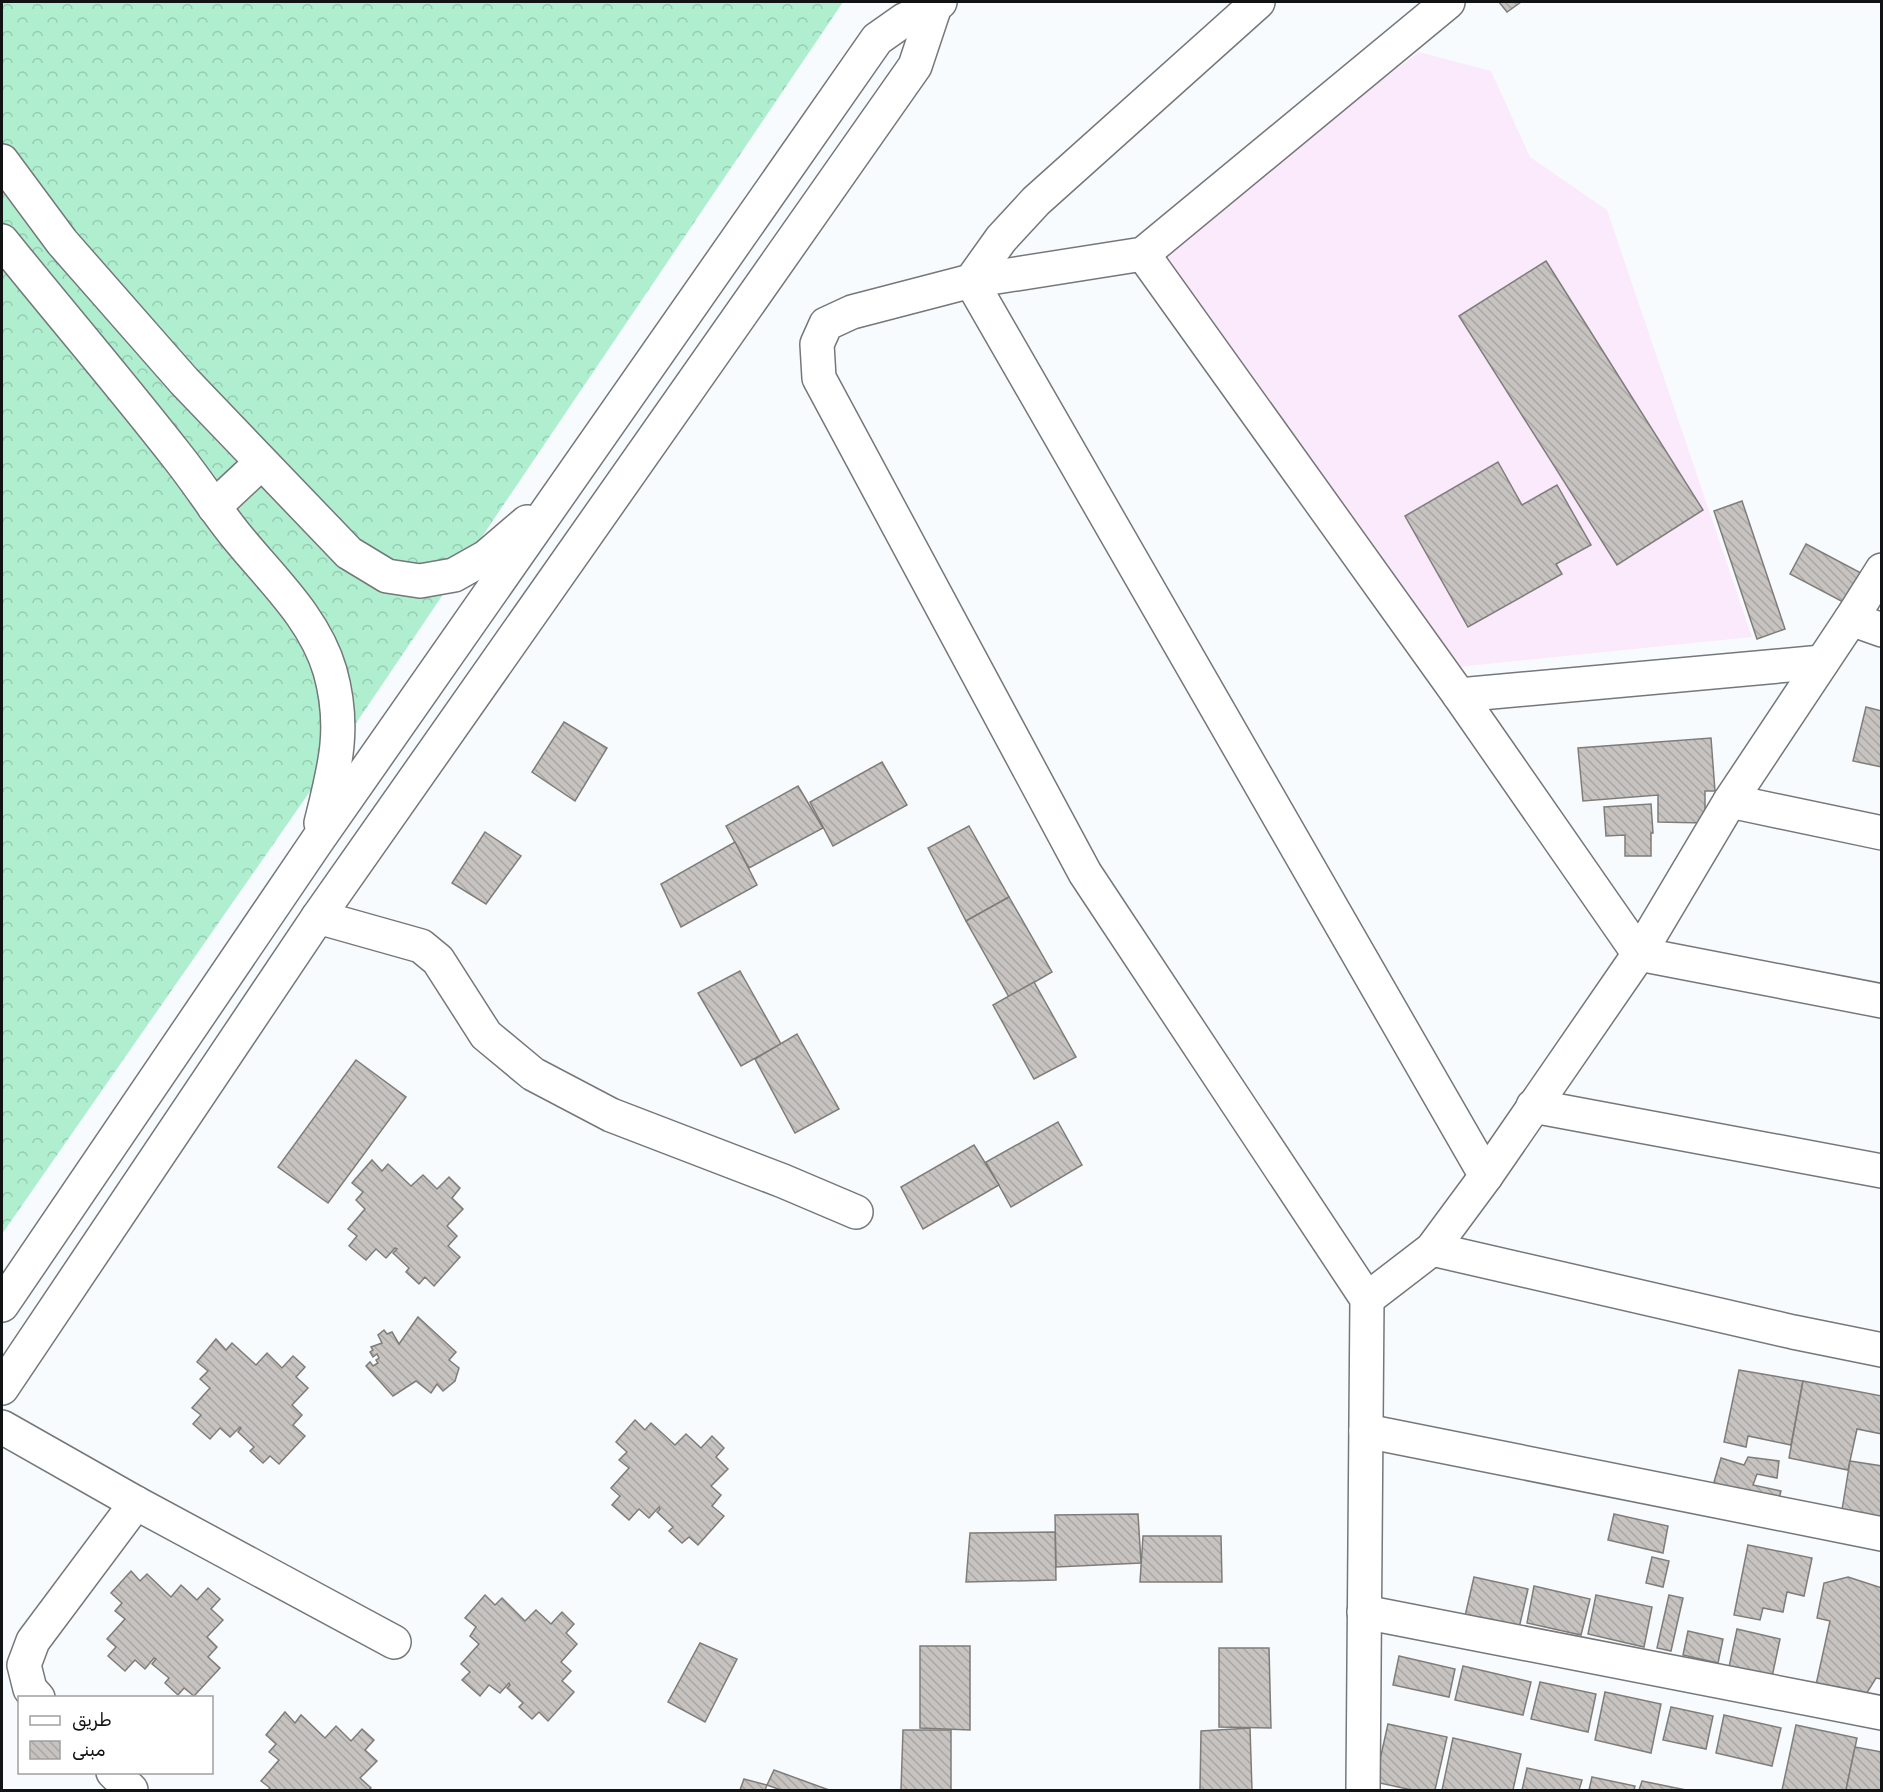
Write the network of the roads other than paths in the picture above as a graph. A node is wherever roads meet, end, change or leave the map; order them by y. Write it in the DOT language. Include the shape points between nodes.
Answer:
graph roads {
  1 [pos="1258,2"];
  2 [pos="1448,2"];
  3 [pos="937,4"];
  4 [pos="2,161"];
  5 [pos="2,241"];
  6 [pos="1143,254"];
  7 [pos="971,281"];
  8 [pos="183,381"];
  9 [pos="142,413"];
  10 [pos="261,463"];
  11 [pos="563,491"];
  12 [pos="214,507"];
  13 [pos="1881,570"];
  14 [pos="1866,625"];
  15 [pos="1822,662"];
  16 [pos="1459,695"];
  17 [pos="1730,801"];
  18 [pos="1881,833"];
  19 [pos="317,841"];
  20 [pos="318,917"];
  21 [pos="1639,954"];
  22 [pos="1881,1001"];
  23 [pos="1533,1106"];
  24 [pos="1881,1171"];
  25 [pos="1486,1176"];
  26 [pos="856,1212"];
  27 [pos="1432,1249"];
  28 [pos="1367,1299"];
  29 [pos="2,1305"];
  30 [pos="1881,1350"];
  31 [pos="2,1388"];
  32 [pos="2,1427"];
  33 [pos="1366,1431"];
  34 [pos="136,1503"];
  35 [pos="1881,1534"];
  36 [pos="1364,1612"];
  37 [pos="394,1642"];
  38 [pos="36,1696"];
  39 [pos="1881,1713"];
  40 [pos="114,1774"];
  41 [pos="131,1791"];
  42 [pos="1363,1791"];
  1 -- 7 [label="street" via="1036,201 1001,239"];
  2 -- 6 [label="street"];
  3 -- 11 [label="street" via="904,20 878,39"];
  3 -- 20 [label="street" via="915,66"];
  4 -- 8 [label="street" via="62,242"];
  5 -- 9 [label="street"];
  6 -- 7 [label="street"];
  6 -- 16 [label="street"];
  7 -- 25 [label="street"];
  7 -- 28 [label="street" via="852,312 826,324 817,345 819,378 1085,873"];
  8 -- 9 [label="street"];
  8 -- 10 [label="street"];
  9 -- 12 [label="street"];
  10 -- 11 [label="street" via="349,553 387,576 420,581 454,575 486,557"];
  10 -- 12 [label="street"];
  11 -- 19 [label="street"];
  12 -- 19 [label="street" via="293,603 316,637 329,669 339,710 337,760"];
  13 -- 14 [label="street"];
  14 -- 15 [label="street"];
  15 -- 16 [label="street"];
  15 -- 17 [label="street"];
  16 -- 21 [label="street"];
  17 -- 18 [label="street"];
  17 -- 21 [label="street"];
  19 -- 29 [label="street"];
  20 -- 26 [label="street" via="421,946 438,960 486,1035 533,1074 611,1115"];
  20 -- 31 [label="street"];
  21 -- 22 [label="street"];
  21 -- 23 [label="street"];
  23 -- 24 [label="street"];
  23 -- 25 [label="street"];
  25 -- 27 [label="street"];
  27 -- 28 [label="street"];
  27 -- 30 [label="street"];
  28 -- 33 [label="street"];
  32 -- 34 [label="street"];
  33 -- 35 [label="street"];
  33 -- 36 [label="street"];
  34 -- 37 [label="street"];
  34 -- 38 [label="street" via="33,1641 24,1665 30,1689"];
  36 -- 39 [label="street"];
  36 -- 42 [label="street"];
  40 -- 41 [label="street"];
}
